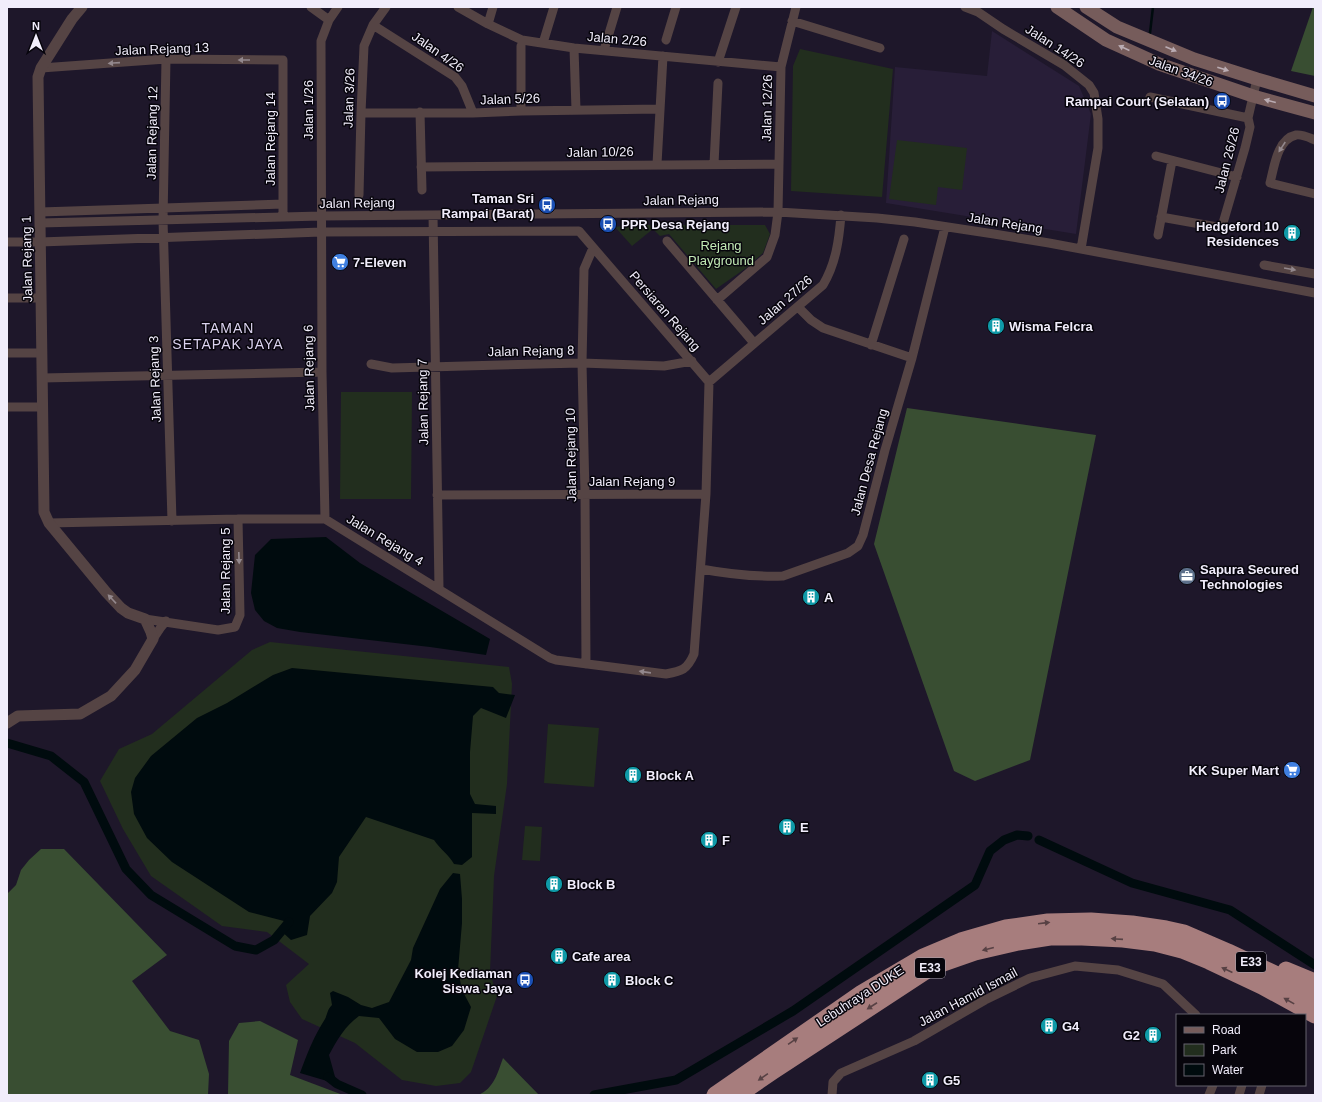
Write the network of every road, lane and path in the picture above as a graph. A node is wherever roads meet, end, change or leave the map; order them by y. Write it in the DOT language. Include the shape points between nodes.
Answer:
graph roads {
  1 [pos="82,7"];
  2 [pos="311,7"];
  3 [pos="338,7"];
  4 [pos="386,7"];
  5 [pos="458,7"];
  6 [pos="494,7"];
  7 [pos="554,7"];
  8 [pos="617,7"];
  9 [pos="676,7"];
  10 [pos="736,7"];
  11 [pos="796,7"];
  12 [pos="965,7"];
  13 [pos="1057,7"];
  14 [pos="1086,7"];
  15 [pos="329,20"];
  16 [pos="792,21"];
  17 [pos="488,24"];
  18 [pos="373,25"];
  19 [pos="666,40"];
  20 [pos="543,43"];
  21 [pos="521,46"];
  22 [pos="574,48"];
  23 [pos="880,48"];
  24 [pos="604,50"];
  25 [pos="663,56"];
  26 [pos="166,59"];
  27 [pos="283,60"];
  28 [pos="718,62"];
  29 [pos="781,67"];
  30 [pos="42,68"];
  31 [pos="1256,80"];
  32 [pos="718,83"];
  33 [pos="1253,96"];
  34 [pos="1315,96"];
  35 [pos="1150,97"];
  36 [pos="660,109"];
  37 [pos="576,110"];
  38 [pos="521,111"];
  39 [pos="420,112"];
  40 [pos="361,113"];
  41 [pos="473,113"];
  42 [pos="1315,113"];
  43 [pos="1248,118"];
  44 [pos="1315,140"];
  45 [pos="1156,156"];
  46 [pos="1172,160"];
  47 [pos="657,164"];
  48 [pos="714,164"];
  49 [pos="779,164"];
  50 [pos="421,167"];
  51 [pos="1237,177"];
  52 [pos="422,190"];
  53 [pos="1315,194"];
  54 [pos="359,195"];
  55 [pos="283,204"];
  56 [pos="164,208"];
  57 [pos="778,212"];
  58 [pos="841,215"];
  59 [pos="321,216"];
  60 [pos="432,216"];
  61 [pos="283,217"];
  62 [pos="1161,217"];
  63 [pos="40,218"];
  64 [pos="164,220"];
  65 [pos="945,227"];
  66 [pos="321,232"];
  67 [pos="433,233"];
  68 [pos="1158,235"];
  69 [pos="164,238"];
  70 [pos="904,239"];
  71 [pos="667,241"];
  72 [pos="7,242"];
  73 [pos="40,242"];
  74 [pos="593,248"];
  75 [pos="1081,249"];
  76 [pos="1264,265"];
  77 [pos="1315,274"];
  78 [pos="1315,293"];
  79 [pos="7,298"];
  80 [pos="41,298"];
  81 [pos="717,300"];
  82 [pos="798,307"];
  83 [pos="754,343"];
  84 [pos="871,345"];
  85 [pos="7,353"];
  86 [pos="42,353"];
  87 [pos="912,358"];
  88 [pos="692,361"];
  89 [pos="582,363"];
  90 [pos="371,364"];
  91 [pos="435,367"];
  92 [pos="322,372"];
  93 [pos="168,375"];
  94 [pos="42,378"];
  95 [pos="709,382"];
  96 [pos="7,407"];
  97 [pos="43,407"];
  98 [pos="585,494"];
  99 [pos="706,494"];
  100 [pos="437,495"];
  101 [pos="238,519"];
  102 [pos="325,519"];
  103 [pos="172,521"];
  104 [pos="49,523"];
  105 [pos="701,569"];
  106 [pos="439,588"];
  107 [pos="145,619"];
  108 [pos="166,622"];
  109 [pos="153,639"];
  110 [pos="587,649"];
  111 [pos="571,662"];
  112 [pos="590,664"];
  113 [pos="7,723"];
  114 [pos="1184,934"];
  115 [pos="1315,982"];
  116 [pos="1315,997"];
  117 [pos="1195,1014"];
  118 [pos="1315,1015"];
  119 [pos="715,1095"];
  120 [pos="738,1095"];
  121 [pos="832,1095"];
  1 -- 30 [label="street, Jalan Rejang 1"];
  2 -- 15 [label="street"];
  3 -- 15 [label="street, Jalan 1/26"];
  4 -- 18 [label="street, Jalan 3/26"];
  5 -- 17 [label="street, Jalan 2/26"];
  6 -- 17 [label="street"];
  7 -- 20 [label="street"];
  8 -- 24 [label="street"];
  9 -- 19 [label="street"];
  10 -- 28 [label="street"];
  11 -- 16 [label="street, Jalan 12/26"];
  12 -- 75 [label="street, Jalan 14/26" via="978,12 1064,65 1089,85 1094,93 1098,119 1098,148"];
  33 -- 13 [label="main road, Jalan 34/26, one-way" via="1159,64 1106,40"];
  14 -- 31 [label="main road, Jalan 34/26, one-way" via="1117,27 1194,59"];
  15 -- 59 [label="street, Jalan 1/26" via="321,41"];
  16 -- 23 [label="street"];
  16 -- 29 [label="street, Jalan 12/26"];
  17 -- 20 [label="street, Jalan 2/26" via="522,40"];
  18 -- 40 [label="street, Jalan 3/26" via="364,46"];
  18 -- 41 [label="street, Jalan 4/26" via="455,77 462,86"];
  20 -- 22 [label="street, Jalan 2/26"];
  21 -- 38 [label="street"];
  22 -- 24 [label="street, Jalan 2/26"];
  22 -- 37 [label="street"];
  24 -- 25 [label="street, Jalan 2/26"];
  25 -- 28 [label="street, Jalan 2/26"];
  25 -- 36 [label="street"];
  27 -- 26 [label="street, Jalan Rejang 13, one-way"];
  26 -- 30 [label="street, Jalan Rejang 13, one-way"];
  26 -- 56 [label="street, Jalan Rejang 12"];
  27 -- 55 [label="street, Jalan Rejang 14"];
  28 -- 29 [label="street, Jalan 2/26"];
  29 -- 49 [label="street, Jalan 12/26"];
  30 -- 63 [label="street, Jalan Rejang 1" via="38,77"];
  31 -- 33 [label="street, Jalan 26/26"];
  31 -- 34 [label="main road, Jalan 34/26"];
  32 -- 48 [label="street"];
  42 -- 33 [label="main road, Jalan 34/26, one-way"];
  33 -- 43 [label="street, Jalan 26/26"];
  35 -- 43 [label="street"];
  36 -- 37 [label="street, Jalan 5/26"];
  36 -- 47 [label="street"];
  37 -- 38 [label="street, Jalan 5/26"];
  38 -- 41 [label="street, Jalan 5/26"];
  39 -- 40 [label="street, Jalan 5/26"];
  39 -- 41 [label="street, Jalan 5/26"];
  39 -- 50 [label="street"];
  40 -- 54 [label="street, Jalan 3/26"];
  43 -- 51 [label="street, Jalan 26/26" via="1250,127"];
  44 -- 53 [label="street, one-way" via="1298,135 1289,138 1280,149 1270,183"];
  45 -- 46 [label="street"];
  46 -- 51 [label="street"];
  46 -- 62 [label="street"];
  47 -- 48 [label="street, Jalan 10/26"];
  47 -- 50 [label="street, Jalan 10/26"];
  48 -- 49 [label="street, Jalan 10/26"];
  49 -- 57 [label="street, Jalan 12/26"];
  50 -- 52 [label="street"];
  51 -- 62 [label="street, Jalan 26/26" via="1223,223 1217,227"];
  55 -- 56 [label="street"];
  55 -- 61 [label="street, Jalan Rejang 14"];
  56 -- 63 [label="street"];
  56 -- 64 [label="street, Jalan Rejang 12"];
  57 -- 58 [label="street, Jalan Rejang"];
  57 -- 60 [label="street, Jalan Rejang"];
  57 -- 81 [label="street, Jalan 12/26" via="775,235 767,257"];
  58 -- 65 [label="street, Jalan Rejang"];
  58 -- 82 [label="street, Jalan 27/26" via="838,245 827,278 823,285"];
  59 -- 60 [label="street, Jalan Rejang"];
  59 -- 61 [label="street, Jalan Rejang"];
  59 -- 66 [label="street, Jalan Rejang 6"];
  60 -- 67 [label="street, Jalan Rejang 7"];
  61 -- 64 [label="street, Jalan Rejang"];
  62 -- 68 [label="street"];
  63 -- 64 [label="street, Jalan Rejang"];
  63 -- 73 [label="street, Jalan Rejang 1"];
  64 -- 69 [label="street, Jalan Rejang 3"];
  65 -- 75 [label="street, Jalan Rejang"];
  65 -- 87 [label="street, Jalan Desa Rejang"];
  66 -- 67 [label="street, Persiaran Rejang"];
  66 -- 69 [label="street, Persiaran Rejang"];
  66 -- 92 [label="street, Jalan Rejang 6"];
  67 -- 74 [label="street, Persiaran Rejang" via="578,232"];
  67 -- 91 [label="street, Jalan Rejang 7"];
  69 -- 73 [label="street, Persiaran Rejang"];
  69 -- 93 [label="street, Jalan Rejang 3"];
  70 -- 84 [label="street"];
  71 -- 81 [label="street"];
  72 -- 73 [label="street, Persiaran Rejang"];
  73 -- 80 [label="street, Jalan Rejang 1"];
  74 -- 88 [label="street, Persiaran Rejang"];
  74 -- 89 [label="street, Jalan Rejang 10" via="584,269"];
  75 -- 78 [label="street, Jalan Rejang"];
  76 -- 77 [label="street, one-way"];
  79 -- 80 [label="street"];
  80 -- 86 [label="street, Jalan Rejang 1"];
  81 -- 83 [label="street"];
  82 -- 83 [label="street, Jalan 27/26"];
  82 -- 84 [label="street" via="823,328"];
  83 -- 95 [label="street, Jalan 27/26"];
  84 -- 87 [label="street"];
  85 -- 86 [label="street"];
  86 -- 94 [label="street, Jalan Rejang 1"];
  87 -- 105 [label="street, Jalan Desa Rejang" via="858,546 848,553 783,576"];
  88 -- 89 [label="street, Jalan Rejang 8" via="664,366"];
  88 -- 95 [label="street, Persiaran Rejang"];
  89 -- 91 [label="street, Jalan Rejang 8"];
  89 -- 98 [label="street, Jalan Rejang 10"];
  90 -- 91 [label="street, Jalan Rejang 8" via="392,368"];
  91 -- 100 [label="street, Jalan Rejang 7"];
  92 -- 93 [label="street"];
  92 -- 102 [label="street, Jalan Rejang 6"];
  93 -- 94 [label="street"];
  93 -- 103 [label="street, Jalan Rejang 3"];
  94 -- 97 [label="street, Jalan Rejang 1"];
  95 -- 99 [label="street"];
  96 -- 97 [label="street"];
  97 -- 104 [label="street, Jalan Rejang 1" via="44,512"];
  98 -- 99 [label="street, Jalan Rejang 9"];
  98 -- 100 [label="street, Jalan Rejang 9"];
  98 -- 110 [label="street, Jalan Rejang 10"];
  99 -- 105 [label="street"];
  100 -- 106 [label="street, Jalan Rejang 7"];
  101 -- 102 [label="street"];
  101 -- 103 [label="street"];
  101 -- 108 [label="street, Jalan Rejang 5, one-way" via="240,615 235,627 218,630"];
  102 -- 106 [label="street, Jalan Rejang 4"];
  103 -- 104 [label="street"];
  107 -- 104 [label="street, one-way" via="121,608"];
  105 -- 112 [label="street, Jalan Rejang 4, one-way" via="694,654 684,670 666,674"];
  106 -- 111 [label="street, Jalan Rejang 4" via="544,655"];
  107 -- 108 [label="street, Jalan Rejang 5"];
  107 -- 109 [label="street"];
  108 -- 109 [label="street"];
  109 -- 113 [label="street" via="135,670 111,696 80,714 18,716"];
  110 -- 111 [label="street"];
  110 -- 112 [label="street, Jalan Rejang 10"];
  111 -- 112 [label="street, Jalan Rejang 4"];
  114 -- 115 [label="highway" via="1232,946"];
  114 -- 116 [label="highway, Lebuhraya DUKE / E33" via="1259,966"];
  119 -- 114 [label="highway, Lebuhraya DUKE / E33, one-way" via="862,993 922,956 960,941 1006,928 1048,922 1091,921 1132,924"];
  117 -- 121 [label="street, Jalan Hamid Ismail" via="1163,984 1118,970 1075,966 1030,978 985,1000 914,1041 841,1073 833,1082"];
  118 -- 120 [label="highway, Lebuhraya DUKE / E33, one-way" via="1209,961 1155,943 1082,936 1018,942 975,952 932,967"];
}
